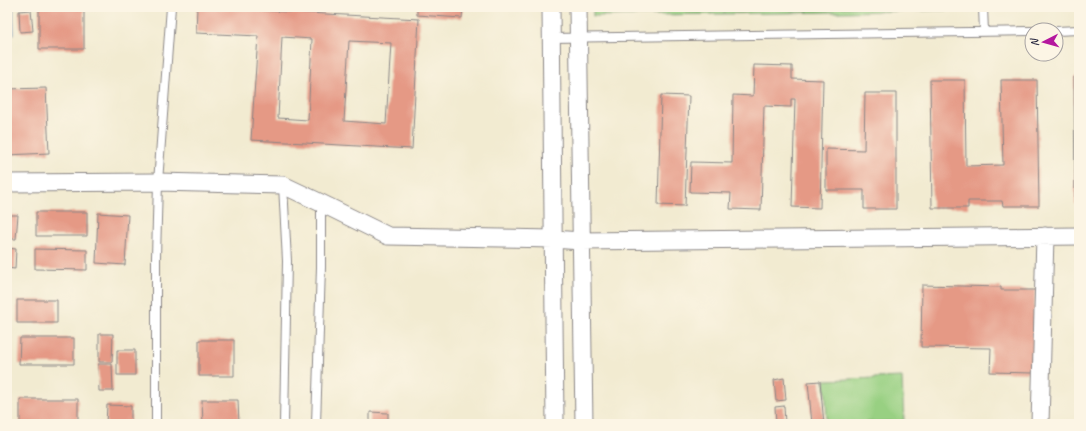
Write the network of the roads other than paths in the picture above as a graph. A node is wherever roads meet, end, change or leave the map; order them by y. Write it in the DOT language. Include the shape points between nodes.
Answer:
graph roads {
  1 [pos="171,7"];
  2 [pos="551,7"];
  3 [pos="578,7"];
  4 [pos="983,7"];
  5 [pos="1079,30"];
  6 [pos="1024,31"];
  7 [pos="1064,31"];
  8 [pos="984,32"];
  9 [pos="551,38"];
  10 [pos="578,38"];
  11 [pos="158,182"];
  12 [pos="7,183"];
  13 [pos="283,185"];
  14 [pos="321,203"];
  15 [pos="1045,236"];
  16 [pos="1079,236"];
  17 [pos="553,239"];
  18 [pos="581,241"];
  19 [pos="156,424"];
  20 [pos="284,424"];
  21 [pos="316,424"];
  22 [pos="555,424"];
  23 [pos="584,424"];
  24 [pos="1040,424"];
  1 -- 11 [label="lane"];
  2 -- 9 [label="street"];
  3 -- 10 [label="street"];
  4 -- 8 [label="lane"];
  5 -- 7 [label="lane"];
  6 -- 8 [label="lane"];
  8 -- 10 [label="lane"];
  9 -- 10 [label="lane"];
  9 -- 17 [label="street"];
  10 -- 18 [label="street"];
  11 -- 12 [label="street"];
  11 -- 13 [label="street"];
  11 -- 19 [label="lane"];
  13 -- 14 [label="street"];
  13 -- 20 [label="lane" via="287,261"];
  14 -- 17 [label="street" via="388,236"];
  14 -- 21 [label="lane"];
  15 -- 16 [label="street"];
  15 -- 18 [label="street"];
  15 -- 24 [label="street"];
  17 -- 18 [label="street"];
  17 -- 22 [label="street"];
  18 -- 23 [label="street"];
}
